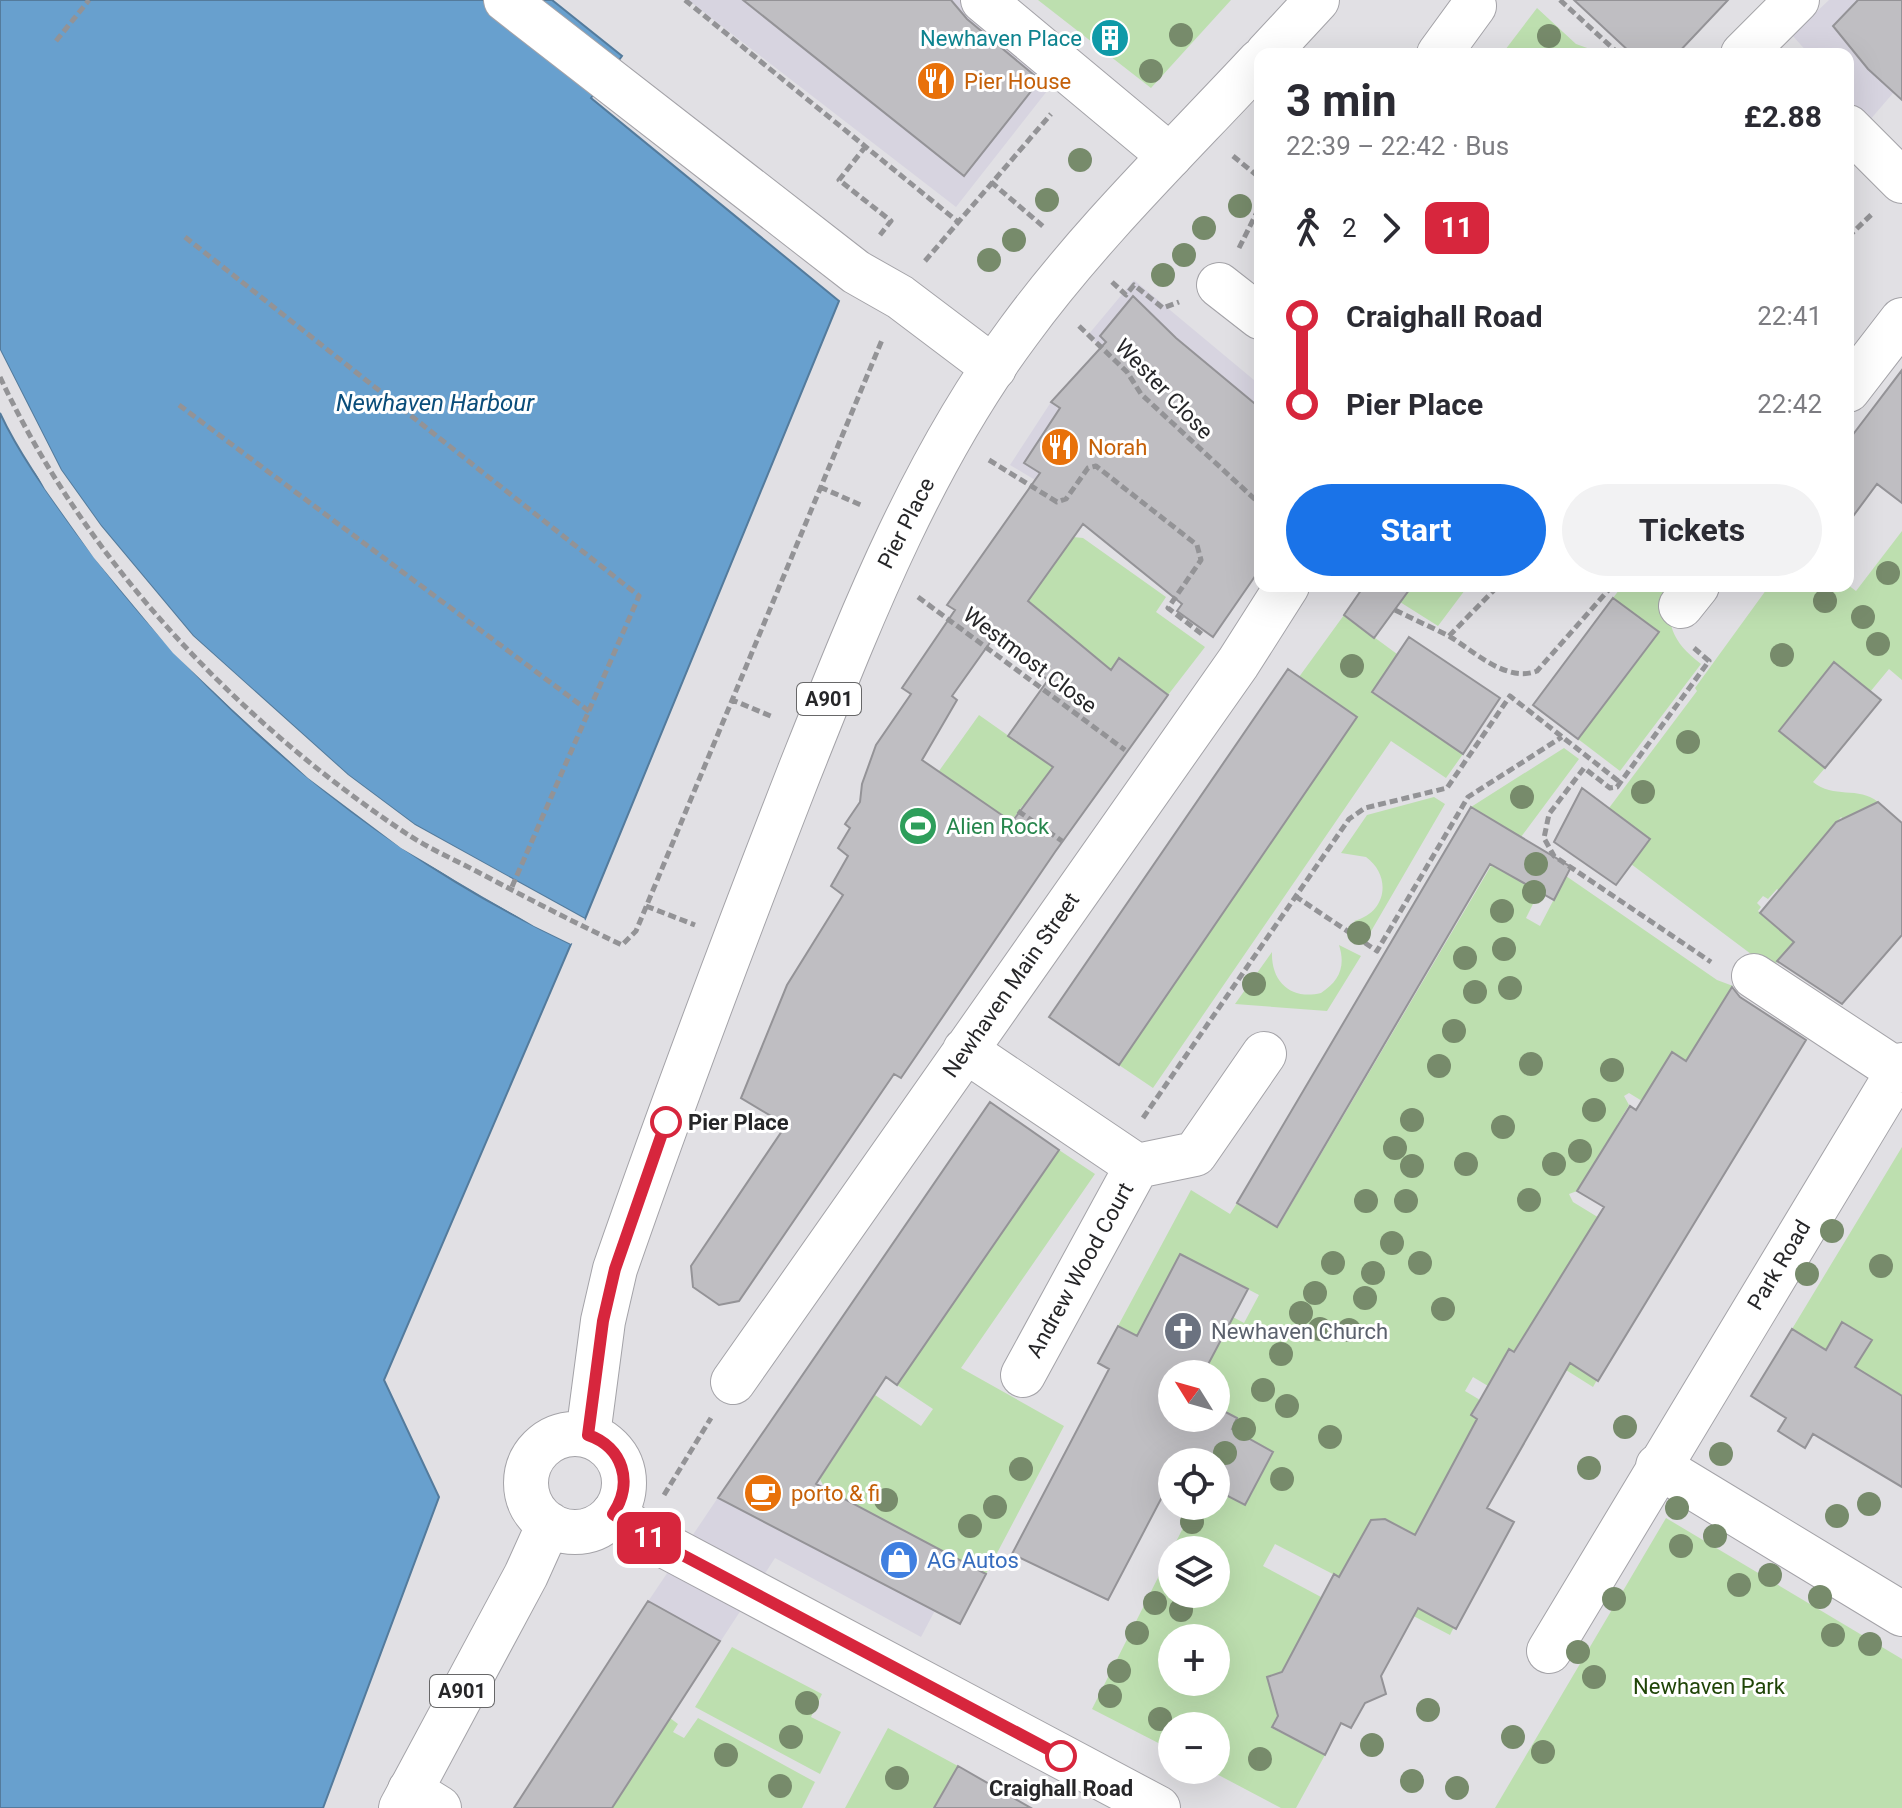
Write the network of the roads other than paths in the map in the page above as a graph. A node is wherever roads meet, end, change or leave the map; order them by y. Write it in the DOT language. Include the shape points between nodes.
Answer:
graph roads {
  1 [pos="506,0"];
  2 [pos="983,0"];
  3 [pos="1317,0"];
  4 [pos="1797,0"];
  5 [pos="1474,6"];
  6 [pos="1273,48"];
  7 [pos="1443,48"];
  8 [pos="1760,48"];
  9 [pos="1254,67"];
  10 [pos="1854,133"];
  11 [pos="1170,156"];
  12 [pos="1902,181"];
  13 [pos="1219,285"];
  14 [pos="1254,312"];
  15 [pos="1902,320"];
  16 [pos="994,368"];
  17 [pos="1854,382"];
  18 [pos="1283,592"];
  19 [pos="1754,976"];
  20 [pos="965,1050"];
  21 [pos="1264,1054"];
  22 [pos="1900,1068"];
  23 [pos="1128,1159"];
  24 [pos="1023,1375"];
  25 [pos="733,1382"];
  26 [pos="588,1435"];
  27 [pos="1658,1466"];
  28 [pos="549,1524"];
  29 [pos="627,1524"];
  30 [pos="1902,1614"];
  31 [pos="1549,1651"];
  32 [pos="417,1802"];
  33 [pos="1158,1808"];
  1 -- 16 [label="street" via="856,272 900,297"];
  2 -- 11 [label="street"];
  3 -- 6 [label="street"];
  4 -- 8 [label="street"];
  5 -- 7 [label="street"];
  9 -- 11 [label="street, Pier Place / A901"];
  10 -- 12 [label="street"];
  11 -- 16 [label="street, Pier Place / A901" via="1080,256"];
  13 -- 14 [label="street"];
  15 -- 17 [label="street"];
  16 -- 26 [label="street, Pier Place / A901" via="881,570 734,939 615,1269"];
  18 -- 20 [label="street, Newhaven Main Street"];
  19 -- 22 [label="street"];
  20 -- 23 [label="street, Andrew Wood Court"];
  20 -- 25 [label="street, Newhaven Main Street"];
  21 -- 23 [label="street, Andrew Wood Court" via="1195,1154"];
  22 -- 27 [label="street, Park Road"];
  23 -- 24 [label="street, Andrew Wood Court"];
  26 -- 28 [label="street" via="554,1438 530,1463 528,1497"];
  26 -- 29 [label="street" via="605,1443 622,1467"];
  27 -- 30 [label="street"];
  27 -- 31 [label="street, Park Road"];
  28 -- 29 [label="street" via="583,1532"];
  28 -- 32 [label="street, A901"];
  29 -- 33 [label="street"];
}
